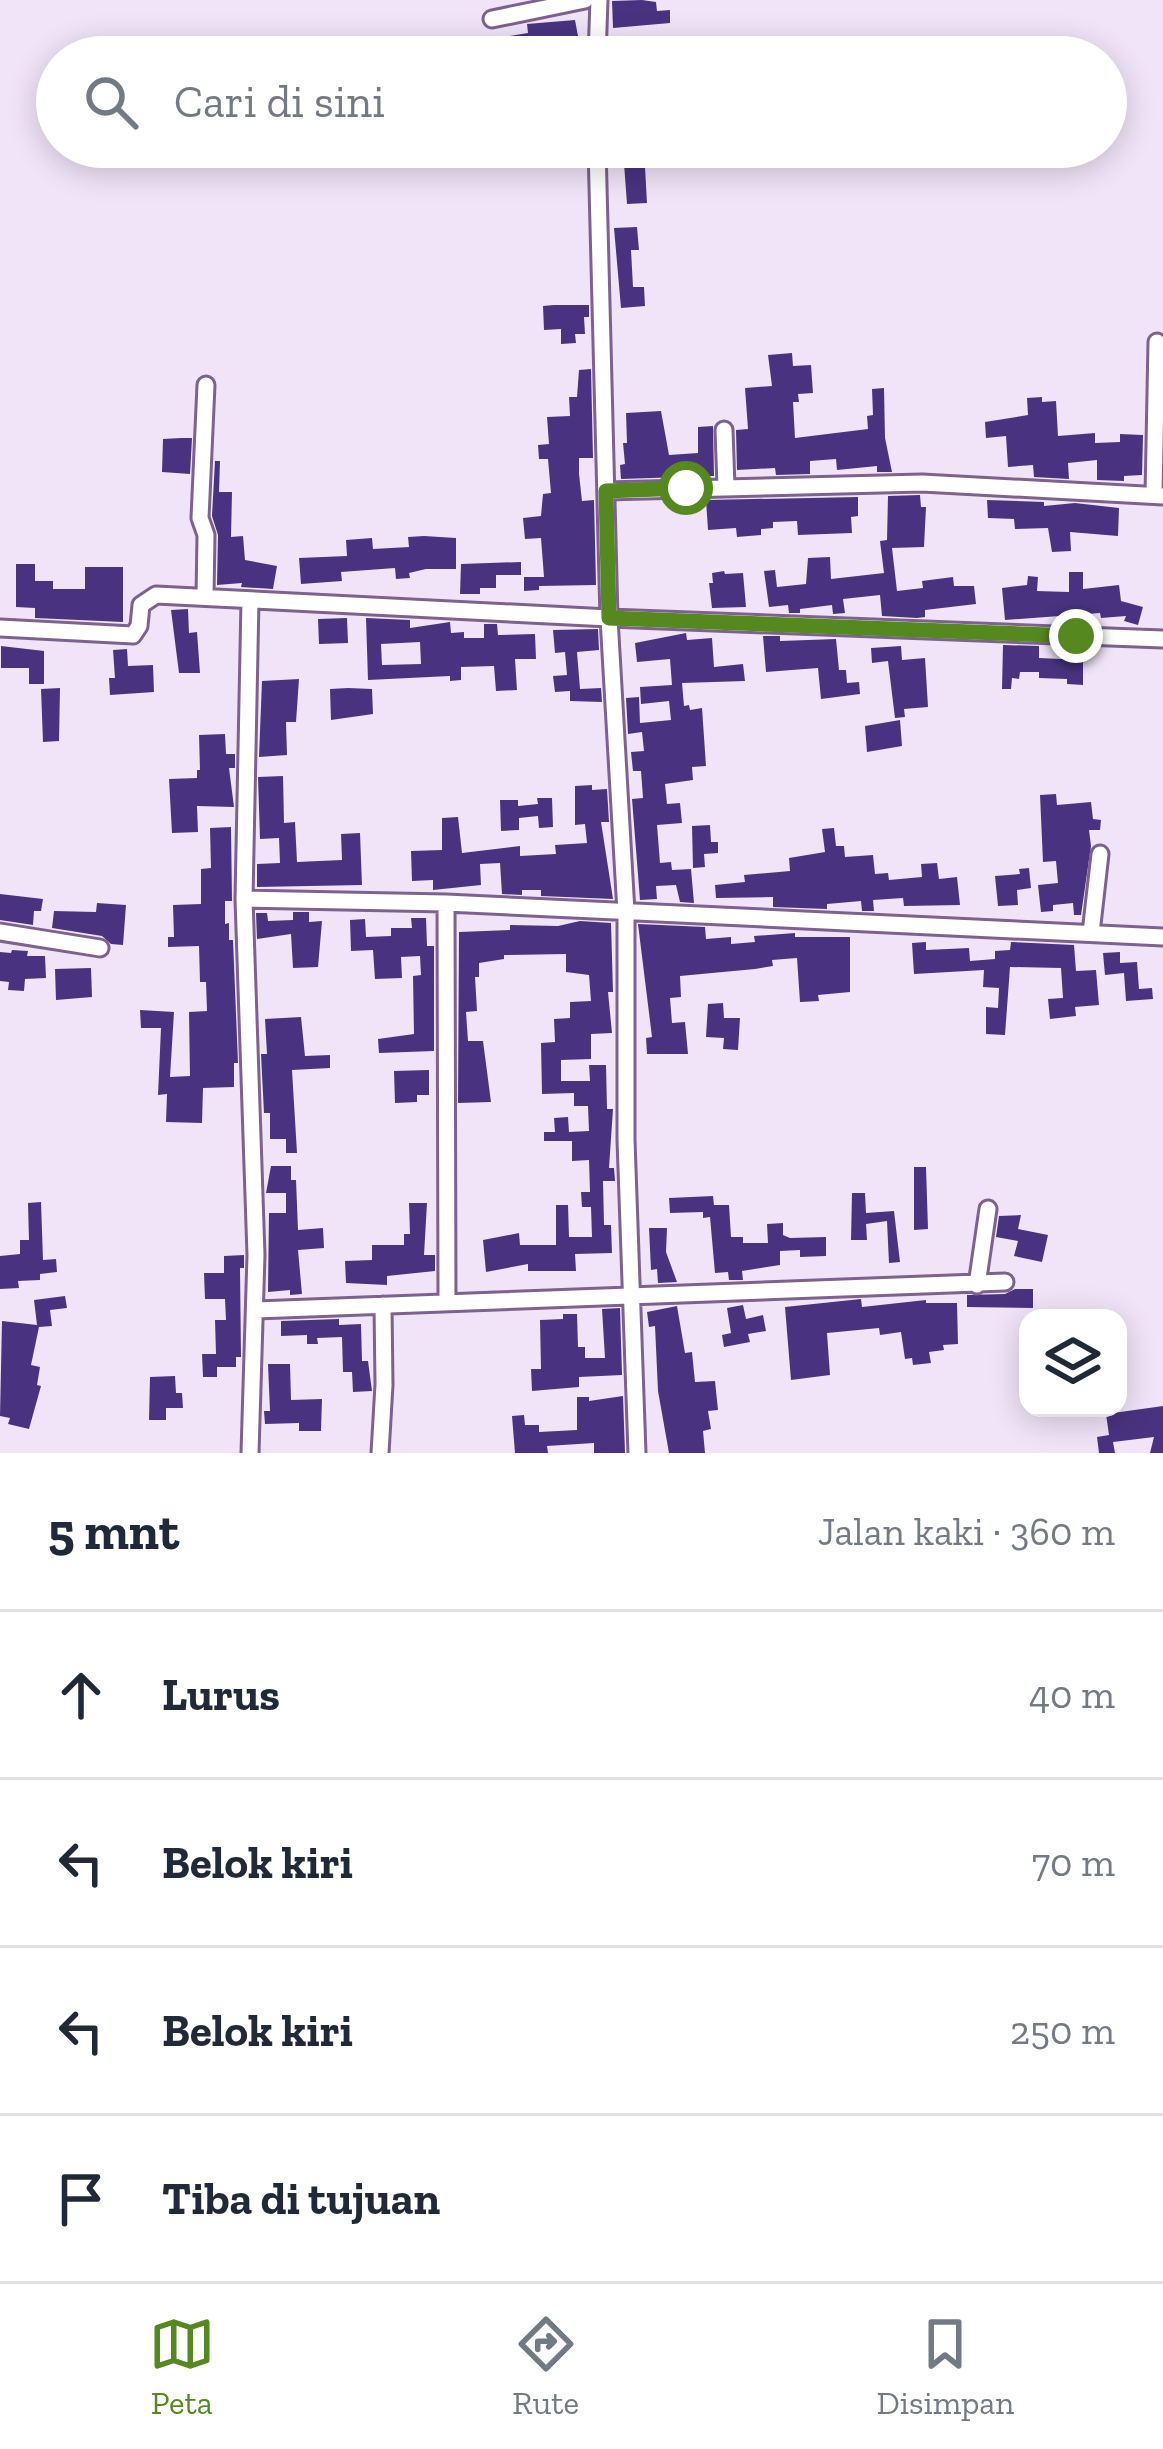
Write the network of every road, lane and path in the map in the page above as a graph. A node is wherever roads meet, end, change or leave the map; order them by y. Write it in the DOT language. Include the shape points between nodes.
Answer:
graph roads {
  1 [pos="584,0"];
  2 [pos="599,0"];
  3 [pos="491,19"];
  4 [pos="598,36"];
  5 [pos="598,168"];
  6 [pos="1157,342"];
  7 [pos="206,385"];
  8 [pos="724,430"];
  9 [pos="727,487"];
  10 [pos="606,491"];
  11 [pos="1158,495"];
  12 [pos="206,596"];
  13 [pos="250,600"];
  14 [pos="609,618"];
  15 [pos="0,628"];
  16 [pos="1163,639"];
  17 [pos="1100,854"];
  18 [pos="244,899"];
  19 [pos="446,903"];
  20 [pos="626,912"];
  21 [pos="0,932"];
  22 [pos="1090,933"];
  23 [pos="1163,937"];
  24 [pos="100,947"];
  25 [pos="988,1209"];
  26 [pos="1005,1282"];
  27 [pos="977,1285"];
  28 [pos="631,1296"];
  29 [pos="447,1300"];
  30 [pos="383,1305"];
  31 [pos="256,1310"];
  32 [pos="250,1453"];
  33 [pos="380,1453"];
  34 [pos="638,1453"];
  1 -- 3 [label="street"];
  2 -- 4 [label="street"];
  5 -- 10 [label="street"];
  6 -- 11 [label="street"];
  7 -- 12 [label="street"];
  8 -- 9 [label="street"];
  9 -- 10 [label="street"];
  9 -- 11 [label="street" via="922,483"];
  10 -- 14 [label="street"];
  12 -- 13 [label="street"];
  12 -- 15 [label="street" via="146,598 138,629 128,636"];
  13 -- 14 [label="street"];
  13 -- 18 [label="street"];
  14 -- 16 [label="street"];
  14 -- 20 [label="street"];
  17 -- 22 [label="street"];
  18 -- 19 [label="street"];
  18 -- 31 [label="street"];
  19 -- 20 [label="street"];
  19 -- 29 [label="street"];
  20 -- 22 [label="street"];
  20 -- 28 [label="street"];
  21 -- 24 [label="street"];
  22 -- 23 [label="street"];
  25 -- 27 [label="street"];
  26 -- 27 [label="street"];
  27 -- 28 [label="street"];
  28 -- 29 [label="street"];
  28 -- 34 [label="street"];
  29 -- 30 [label="street"];
  30 -- 31 [label="street"];
  30 -- 33 [label="street"];
  31 -- 32 [label="street"];
}
